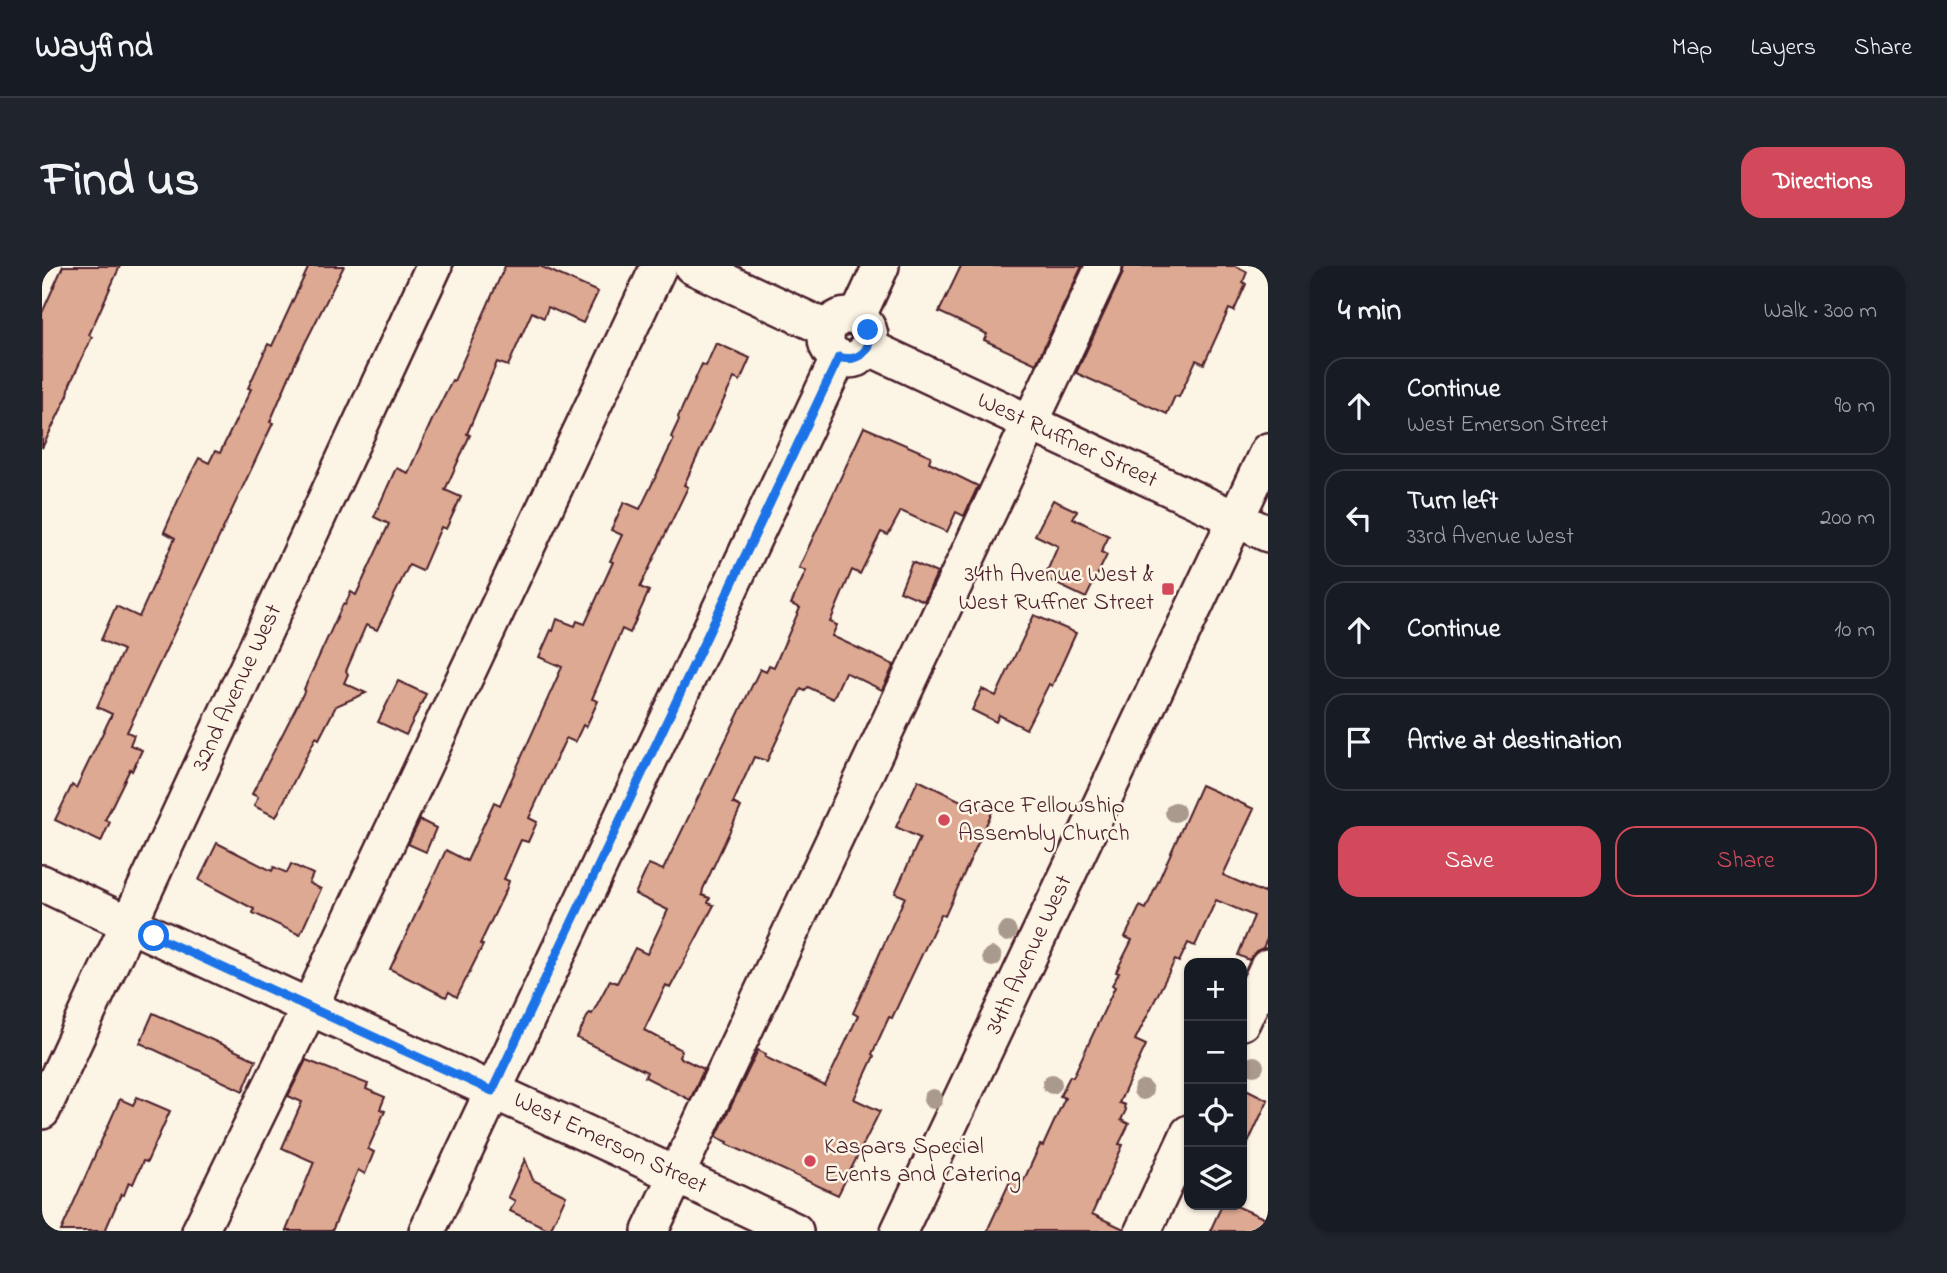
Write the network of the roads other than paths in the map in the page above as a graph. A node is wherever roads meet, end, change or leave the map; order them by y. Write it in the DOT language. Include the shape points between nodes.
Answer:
graph roads {
  1 [pos="434,266"];
  2 [pos="659,266"];
  3 [pos="692,266"];
  4 [pos="881,266"];
  5 [pos="1104,266"];
  6 [pos="848,338"];
  7 [pos="1030,424"];
  8 [pos="1268,451"];
  9 [pos="1236,519"];
  10 [pos="1268,534"];
  11 [pos="42,883"];
  12 [pos="129,925"];
  13 [pos="1268,967"];
  14 [pos="309,1008"];
  15 [pos="1242,1021"];
  16 [pos="492,1091"];
  17 [pos="42,1111"];
  18 [pos="1184,1144"];
  19 [pos="676,1174"];
  20 [pos="201,1231"];
  21 [pos="428,1231"];
  22 [pos="650,1231"];
  23 [pos="795,1231"];
  24 [pos="899,1231"];
  25 [pos="1143,1231"];
  1 -- 12 [label="street, 32nd Avenue West"];
  2 -- 14 [label="street"];
  3 -- 6 [label="street, West Ruffner Street"];
  4 -- 6 [label="street"];
  5 -- 7 [label="street"];
  6 -- 7 [label="street, West Ruffner Street"];
  6 -- 16 [label="street"];
  7 -- 9 [label="street, West Ruffner Street"];
  7 -- 19 [label="street"];
  8 -- 9 [label="street, 34th Avenue West"];
  9 -- 10 [label="street, West Ruffner Street"];
  9 -- 24 [label="street, 34th Avenue West"];
  11 -- 12 [label="street, West Emerson Street"];
  12 -- 14 [label="street, West Emerson Street"];
  12 -- 17 [label="street, 32nd Avenue West"];
  13 -- 15 [label="street"];
  14 -- 16 [label="street, West Emerson Street"];
  14 -- 20 [label="street"];
  16 -- 19 [label="street, West Emerson Street"];
  16 -- 21 [label="street"];
  18 -- 25 [label="street"];
  19 -- 22 [label="street"];
  19 -- 23 [label="street, West Emerson Street"];
}
